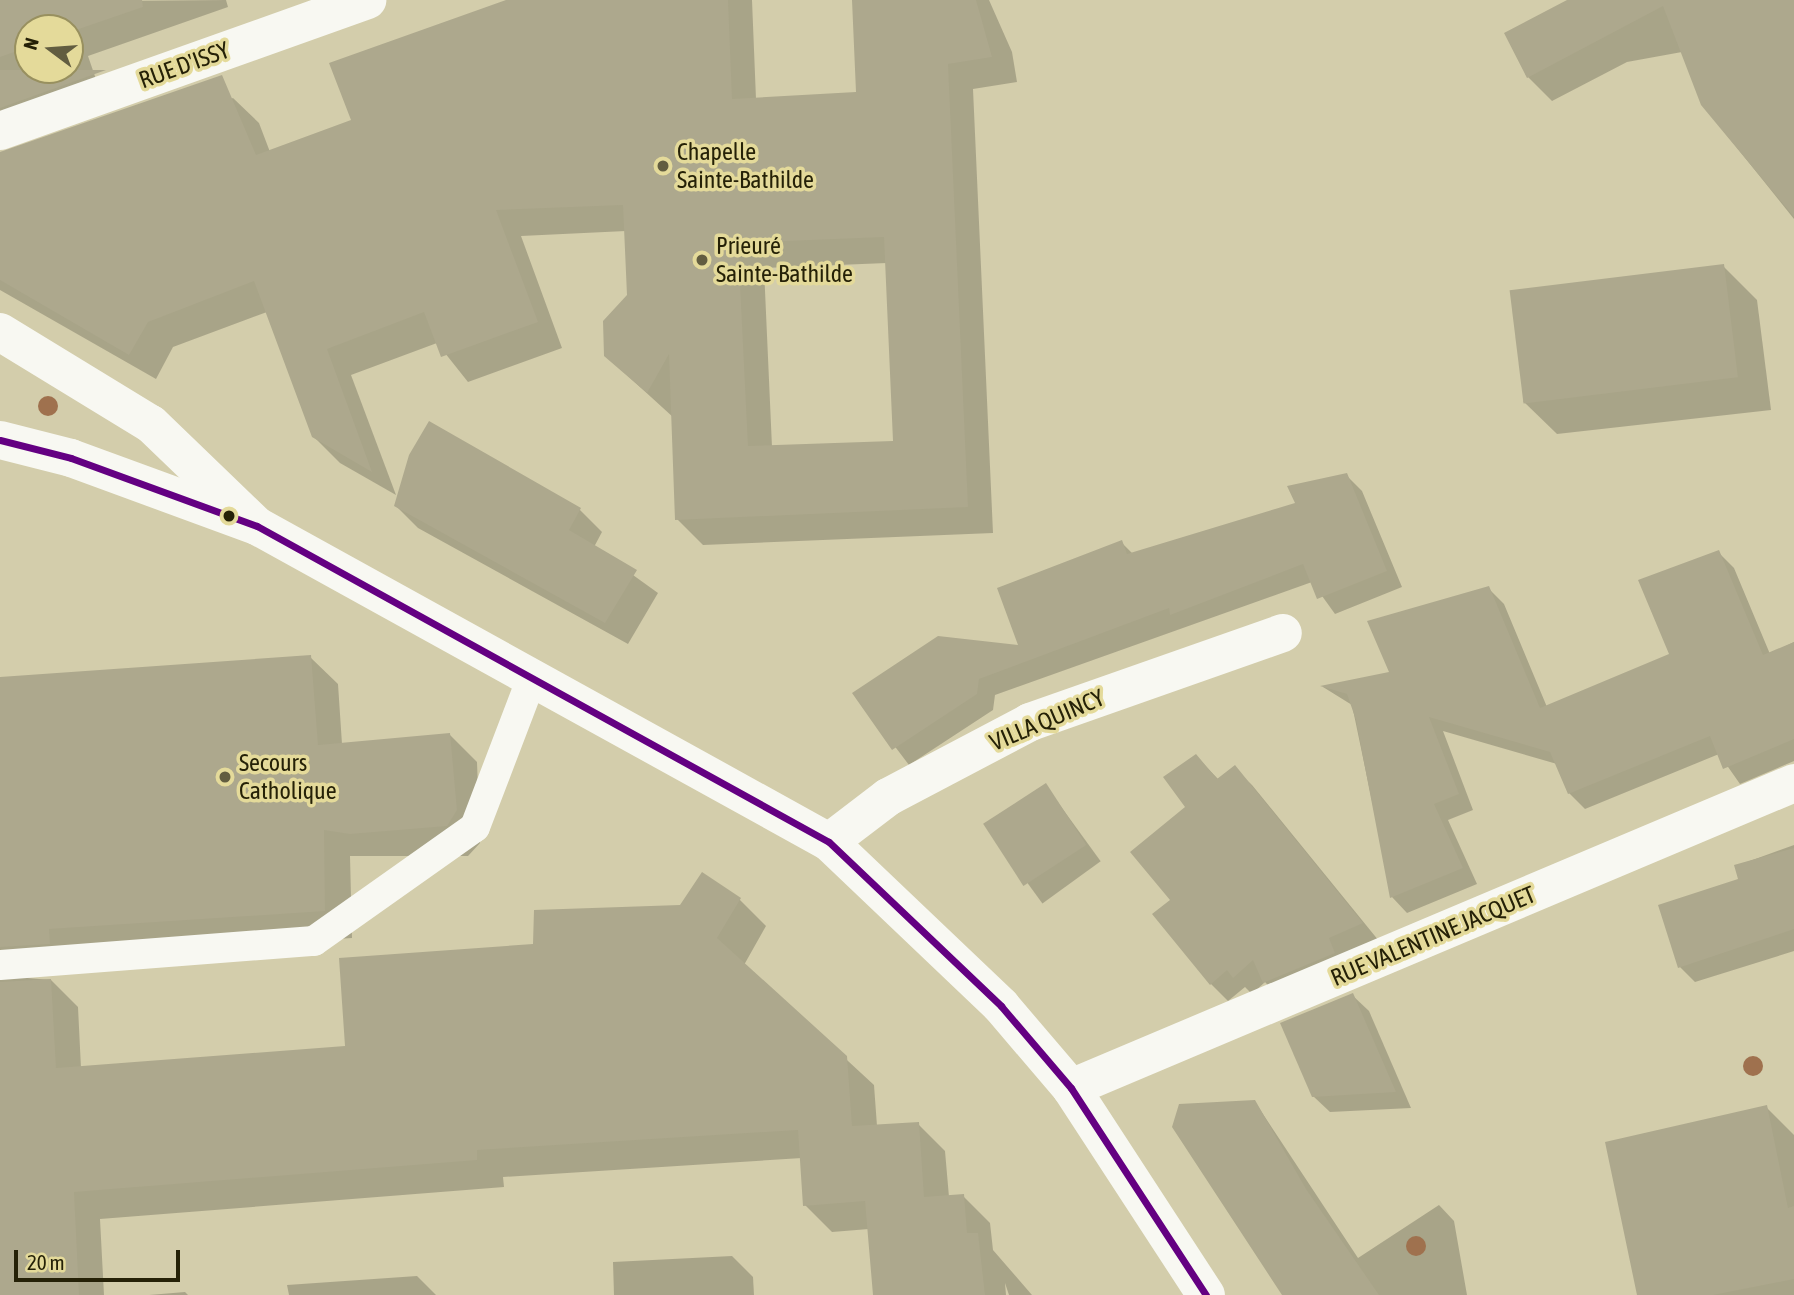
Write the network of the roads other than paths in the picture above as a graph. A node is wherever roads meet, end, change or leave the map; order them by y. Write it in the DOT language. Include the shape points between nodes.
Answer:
graph roads {
  1 [pos="346,3"];
  2 [pos="0,131"];
  3 [pos="0,332"];
  4 [pos="0,440"];
  5 [pos="257,526"];
  6 [pos="1283,632"];
  7 [pos="533,675"];
  8 [pos="1794,783"];
  9 [pos="829,842"];
  10 [pos="0,965"];
  11 [pos="1071,1088"];
  12 [pos="1206,1295"];
  1 -- 2 [label="street, RUE D'ISSY"];
  3 -- 5 [label="street" via="151,424"];
  4 -- 5 [label="street" via="71,458"];
  5 -- 7 [label="street"];
  6 -- 9 [label="street, VILLA QUINCY" via="1030,722 888,797"];
  7 -- 9 [label="street"];
  7 -- 10 [label="lane" via="475,827 314,941"];
  8 -- 11 [label="street, RUE VALENTINE JACQUET"];
  9 -- 11 [label="street" via="1001,1006"];
  11 -- 12 [label="street"];
}
